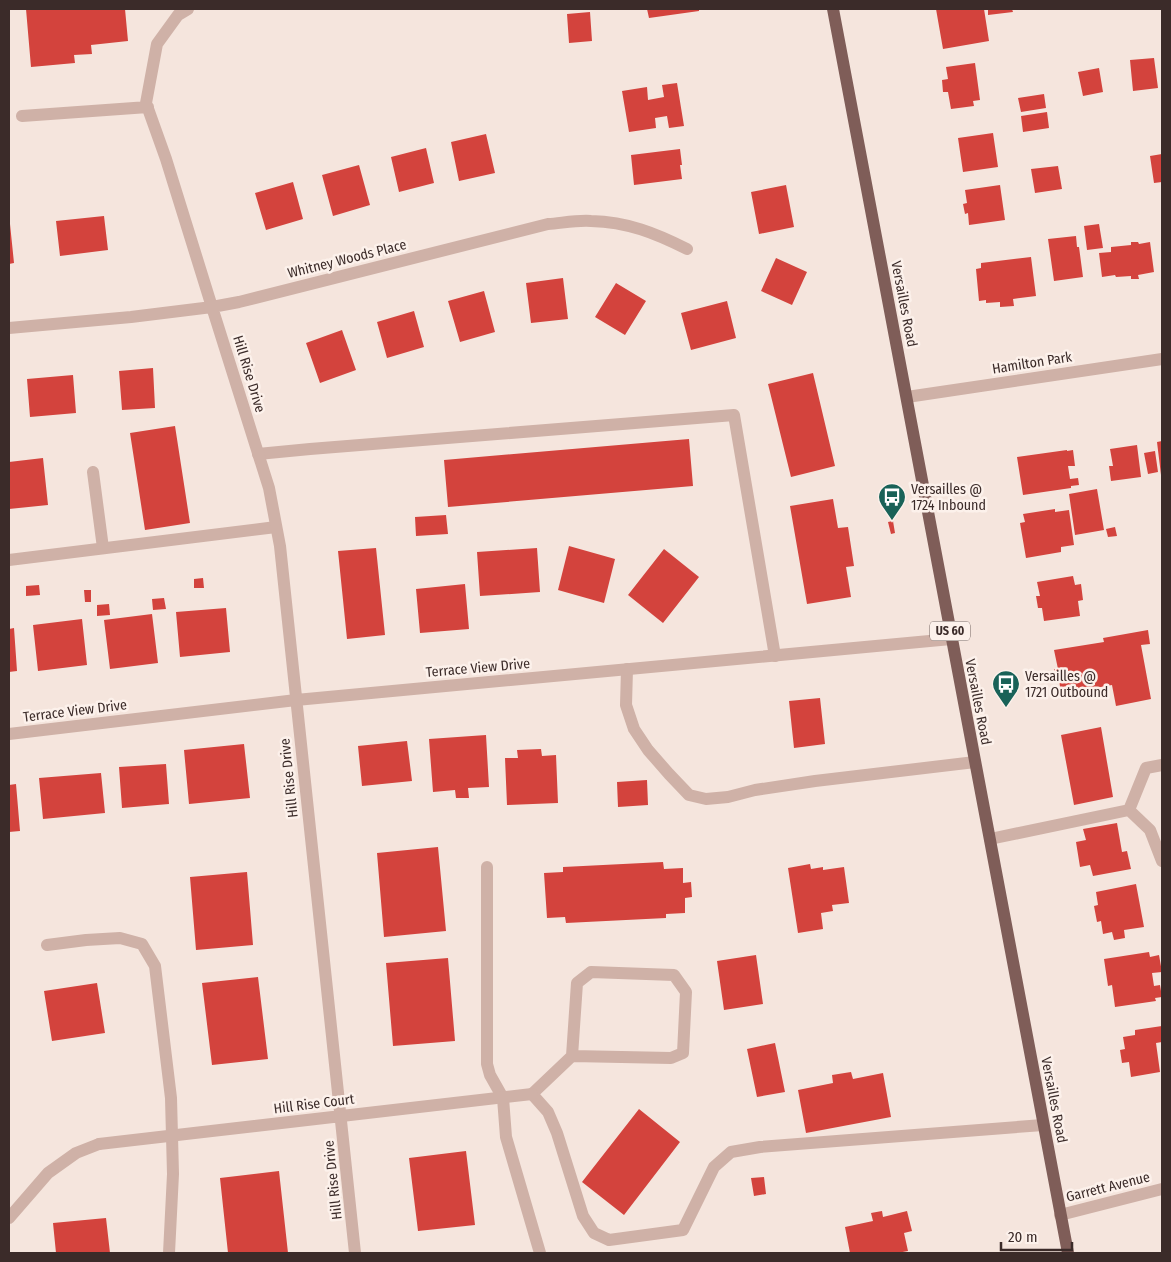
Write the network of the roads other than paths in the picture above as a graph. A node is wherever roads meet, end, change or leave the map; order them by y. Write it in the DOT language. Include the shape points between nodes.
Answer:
graph roads {
  1 [pos="188,9"];
  2 [pos="833,9"];
  3 [pos="148,107"];
  4 [pos="22,116"];
  5 [pos="687,249"];
  6 [pos="212,307"];
  7 [pos="9,328"];
  8 [pos="1162,359"];
  9 [pos="907,397"];
  10 [pos="258,454"];
  11 [pos="93,472"];
  12 [pos="276,526"];
  13 [pos="103,548"];
  14 [pos="9,560"];
  15 [pos="951,639"];
  16 [pos="775,656"];
  17 [pos="627,669"];
  18 [pos="296,700"];
  19 [pos="9,734"];
  20 [pos="975,762"];
  21 [pos="1162,764"];
  22 [pos="1128,810"];
  23 [pos="990,839"];
  24 [pos="1162,860"];
  25 [pos="487,867"];
  26 [pos="46,945"];
  27 [pos="572,1056"];
  28 [pos="532,1094"];
  29 [pos="503,1098"];
  30 [pos="341,1116"];
  31 [pos="1043,1125"];
  32 [pos="173,1136"];
  33 [pos="1162,1189"];
  34 [pos="1060,1215"];
  35 [pos="9,1218"];
  36 [pos="169,1253"];
  37 [pos="355,1253"];
  38 [pos="540,1253"];
  39 [pos="1068,1253"];
  1 -- 3 [label="street" via="178,15 156,44"];
  2 -- 9 [label="main road, Versailles Road / US 60"];
  3 -- 4 [label="street"];
  3 -- 6 [label="street, Hill Rise Drive"];
  5 -- 6 [label="street, Whitney Woods Place" via="657,234 625,224 590,220 548,224"];
  6 -- 7 [label="street, Whitney Woods Place"];
  6 -- 10 [label="street, Hill Rise Drive"];
  8 -- 9 [label="street, Hamilton Park"];
  9 -- 15 [label="main road, Versailles Road / US 60"];
  10 -- 12 [label="street, Hill Rise Drive"];
  10 -- 16 [label="street" via="734,415"];
  11 -- 13 [label="street"];
  12 -- 13 [label="street"];
  12 -- 18 [label="street, Hill Rise Drive"];
  13 -- 14 [label="street"];
  15 -- 16 [label="street, Terrace View Drive"];
  15 -- 20 [label="main road, Versailles Road / US 60"];
  16 -- 17 [label="street, Terrace View Drive"];
  17 -- 18 [label="street, Terrace View Drive"];
  17 -- 20 [label="street" via="626,705 634,729 648,750 689,795 706,800 815,781"];
  18 -- 19 [label="street, Terrace View Drive"];
  18 -- 30 [label="street, Hill Rise Drive"];
  20 -- 23 [label="main road, Versailles Road / US 60"];
  21 -- 22 [label="street" via="1146,768"];
  22 -- 23 [label="street"];
  22 -- 24 [label="street" via="1150,830"];
  23 -- 31 [label="main road, Versailles Road / US 60"];
  25 -- 29 [label="street" via="487,1064"];
  26 -- 32 [label="street" via="120,938 142,944 155,966"];
  27 -- 27 [label="street" via="670,1058 683,1053 686,992 674,975 591,972 577,983"];
  27 -- 28 [label="street"];
  28 -- 29 [label="street, Hill Rise Court"];
  28 -- 31 [label="street" via="548,1112 557,1133 583,1216 594,1233 608,1240 682,1230 714,1167 732,1152 760,1147"];
  29 -- 30 [label="street, Hill Rise Court"];
  29 -- 38 [label="street" via="506,1137"];
  30 -- 32 [label="street, Hill Rise Court"];
  30 -- 37 [label="street, Hill Rise Drive"];
  31 -- 34 [label="main road, Versailles Road / US 60"];
  32 -- 35 [label="street, Hill Rise Court" via="99,1144 76,1153 48,1173"];
  32 -- 36 [label="street"];
  33 -- 34 [label="street, Garrett Avenue"];
  34 -- 39 [label="main road, Versailles Road / US 60"];
}
